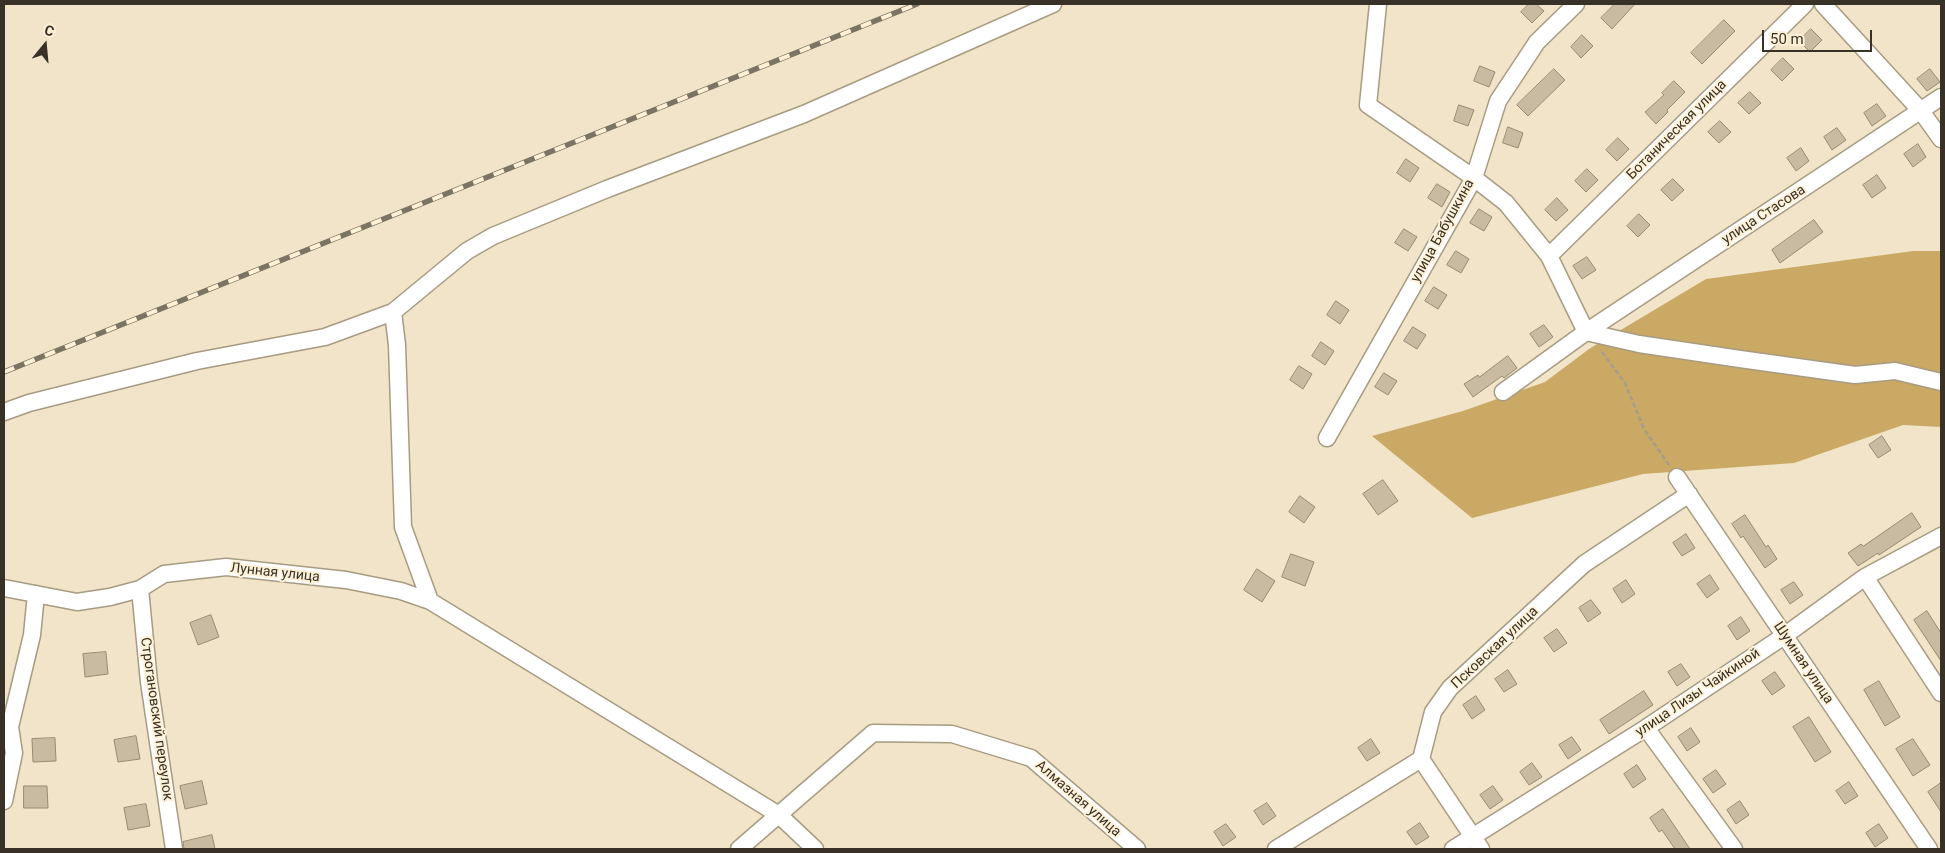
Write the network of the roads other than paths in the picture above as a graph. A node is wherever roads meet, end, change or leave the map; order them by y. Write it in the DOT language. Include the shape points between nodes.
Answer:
graph roads {
  1 [pos="1053,4"];
  2 [pos="1378,4"];
  3 [pos="1576,4"];
  4 [pos="1805,4"];
  5 [pos="1823,4"];
  6 [pos="1941,98"];
  7 [pos="1920,111"];
  8 [pos="1941,139"];
  9 [pos="1474,178"];
  10 [pos="1549,256"];
  11 [pos="393,312"];
  12 [pos="1586,332"];
  13 [pos="1941,382"];
  14 [pos="1504,392"];
  15 [pos="4,412"];
  16 [pos="1327,438"];
  17 [pos="1677,477"];
  18 [pos="1689,494"];
  19 [pos="1941,536"];
  20 [pos="1865,577"];
  21 [pos="4,588"];
  22 [pos="140,589"];
  23 [pos="36,594"];
  24 [pos="430,601"];
  25 [pos="1784,636"];
  26 [pos="1941,693"];
  27 [pos="1646,728"];
  28 [pos="1421,759"];
  29 [pos="4,801"];
  30 [pos="779,815"];
  31 [pos="1477,843"];
  32 [pos="174,849"];
  33 [pos="739,849"];
  34 [pos="815,849"];
  35 [pos="1137,849"];
  36 [pos="1276,849"];
  37 [pos="1453,849"];
  38 [pos="1734,849"];
  39 [pos="1929,849"];
  1 -- 11 [label="street" via="804,114 493,236 467,251"];
  2 -- 9 [label="street" via="1368,105"];
  3 -- 9 [label="street, улица Бабушкина" via="1537,42 1498,101"];
  4 -- 10 [label="street, Ботаническая улица"];
  5 -- 7 [label="street"];
  6 -- 7 [label="street, улица Стасова"];
  7 -- 8 [label="street"];
  7 -- 12 [label="street, улица Стасова"];
  9 -- 10 [label="street" via="1506,203"];
  9 -- 16 [label="street, улица Бабушкина"];
  10 -- 12 [label="street"];
  11 -- 15 [label="street" via="325,337 197,361"];
  11 -- 24 [label="street" via="403,527"];
  12 -- 13 [label="street" via="1639,344 1740,359 1855,375 1895,371"];
  12 -- 14 [label="street, улица Стасова"];
  17 -- 18 [label="street, Шумная улица"];
  18 -- 25 [label="street, Шумная улица"];
  18 -- 28 [label="street, Псковская улица" via="1584,564 1450,688 1433,712"];
  19 -- 20 [label="street, улица Лизы Чайкиной"];
  20 -- 25 [label="street, улица Лизы Чайкиной"];
  20 -- 26 [label="street"];
  21 -- 23 [label="street, Лунная улица"];
  22 -- 23 [label="street, Лунная улица" via="77,602"];
  22 -- 24 [label="street, Лунная улица" via="164,574 226,567 346,580 401,591"];
  22 -- 32 [label="street, Строгановский переулок" via="149,682"];
  23 -- 29 [label="street" via="32,635 10,727 14,753"];
  24 -- 30 [label="street, Лунная улица"];
  25 -- 27 [label="street, улица Лизы Чайкиной"];
  25 -- 39 [label="street, Шумная улица"];
  27 -- 31 [label="street, улица Лизы Чайкиной"];
  27 -- 38 [label="street"];
  28 -- 31 [label="street"];
  28 -- 36 [label="street"];
  30 -- 33 [label="street, Алмазная улица"];
  30 -- 34 [label="street, Лунная улица"];
  30 -- 35 [label="street, Алмазная улица" via="873,732 952,734 1031,758"];
  31 -- 37 [label="street, улица Лизы Чайкиной"];
}
